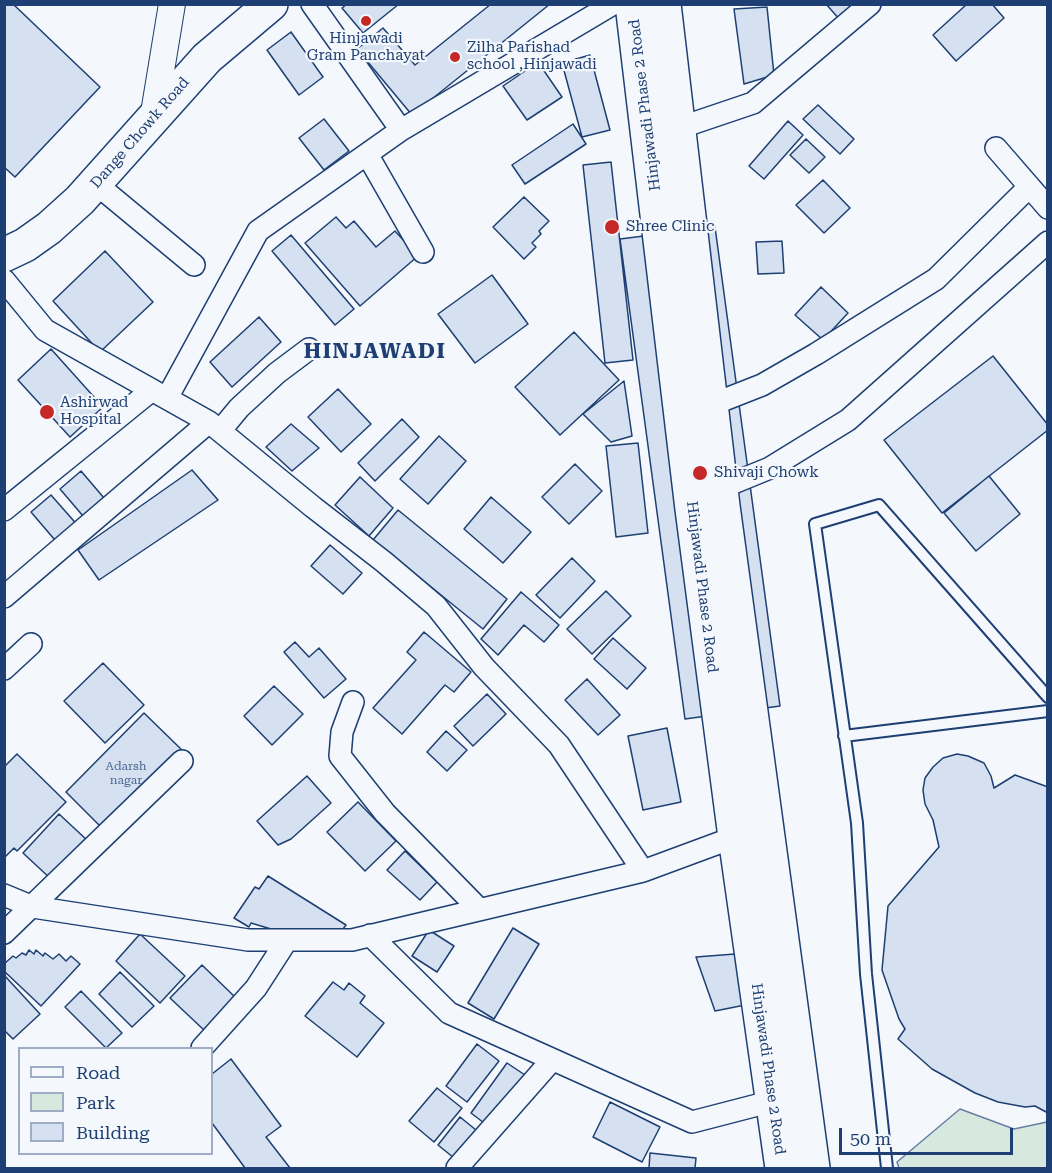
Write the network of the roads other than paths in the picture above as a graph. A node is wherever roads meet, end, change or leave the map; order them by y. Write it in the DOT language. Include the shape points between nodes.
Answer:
graph roads {
  1 [pos="172,4"];
  2 [pos="271,4"];
  3 [pos="312,4"];
  4 [pos="613,4"];
  5 [pos="632,4"];
  6 [pos="664,4"];
  7 [pos="870,4"];
  8 [pos="153,119"];
  9 [pos="679,128"];
  10 [pos="401,130"];
  11 [pos="996,148"];
  12 [pos="366,154"];
  13 [pos="95,183"];
  14 [pos="1029,187"];
  15 [pos="1047,208"];
  16 [pos="1047,242"];
  17 [pos="423,252"];
  18 [pos="4,255"];
  19 [pos="194,265"];
  20 [pos="4,280"];
  21 [pos="309,350"];
  22 [pos="159,394"];
  23 [pos="711,405"];
  24 [pos="214,426"];
  25 [pos="721,488"];
  26 [pos="4,510"];
  27 [pos="4,597"];
  28 [pos="31,644"];
  29 [pos="4,669"];
  30 [pos="1047,697"];
  31 [pos="353,702"];
  32 [pos="1047,711"];
  33 [pos="844,736"];
  34 [pos="182,761"];
  35 [pos="735,837"];
  36 [pos="643,871"];
  37 [pos="4,895"];
  38 [pos="33,906"];
  39 [pos="479,909"];
  40 [pos="4,933"];
  41 [pos="370,935"];
  42 [pos="287,940"];
  43 [pos="203,1047"];
  44 [pos="552,1060"];
  45 [pos="773,1101"];
  46 [pos="457,1168"];
  47 [pos="782,1168"];
  48 [pos="813,1168"];
  49 [pos="886,1168"];
  1 -- 8 [label="street"];
  2 -- 8 [label="main road, Dange Chowk Road" via="207,58"];
  3 -- 10 [label="street"];
  4 -- 10 [label="street"];
  5 -- 35 [label="main road, Hinjawadi Phase 2 Road"];
  6 -- 9 [label="main road, Hinjawadi Phase 2 Road"];
  7 -- 9 [label="street" via="753,104"];
  8 -- 13 [label="main road, Dange Chowk Road"];
  9 -- 23 [label="main road, Hinjawadi Phase 2 Road"];
  10 -- 12 [label="street"];
  11 -- 14 [label="street"];
  12 -- 17 [label="street"];
  12 -- 22 [label="street" via="258,231"];
  13 -- 18 [label="main road, Dange Chowk Road" via="49,228"];
  13 -- 19 [label="street"];
  14 -- 15 [label="street"];
  14 -- 23 [label="street" via="936,279 762,385"];
  16 -- 25 [label="street" via="848,420 770,468"];
  20 -- 22 [label="street" via="45,330"];
  21 -- 24 [label="street"];
  22 -- 24 [label="street"];
  22 -- 26 [label="street"];
  23 -- 25 [label="main road, Hinjawadi Phase 2 Road"];
  24 -- 27 [label="street"];
  24 -- 36 [label="street" via="436,606 484,667 559,745"];
  25 -- 48 [label="main road, Hinjawadi Phase 2 Road"];
  28 -- 29 [label="street"];
  30 -- 33 [label="lane" via="879,505 815,524"];
  31 -- 39 [label="street" via="342,732 340,756 385,813"];
  32 -- 33 [label="lane"];
  33 -- 49 [label="lane" via="857,823 866,974"];
  34 -- 38 [label="street"];
  35 -- 36 [label="street"];
  35 -- 45 [label="main road, Hinjawadi Phase 2 Road"];
  36 -- 39 [label="street"];
  37 -- 38 [label="street"];
  38 -- 40 [label="street"];
  38 -- 42 [label="street" via="248,940"];
  39 -- 41 [label="street"];
  41 -- 42 [label="street" via="352,940"];
  41 -- 44 [label="street" via="449,1013"];
  42 -- 43 [label="street" via="256,988"];
  44 -- 45 [label="street" via="692,1122"];
  44 -- 46 [label="street"];
  45 -- 47 [label="main road, Hinjawadi Phase 2 Road"];
}
